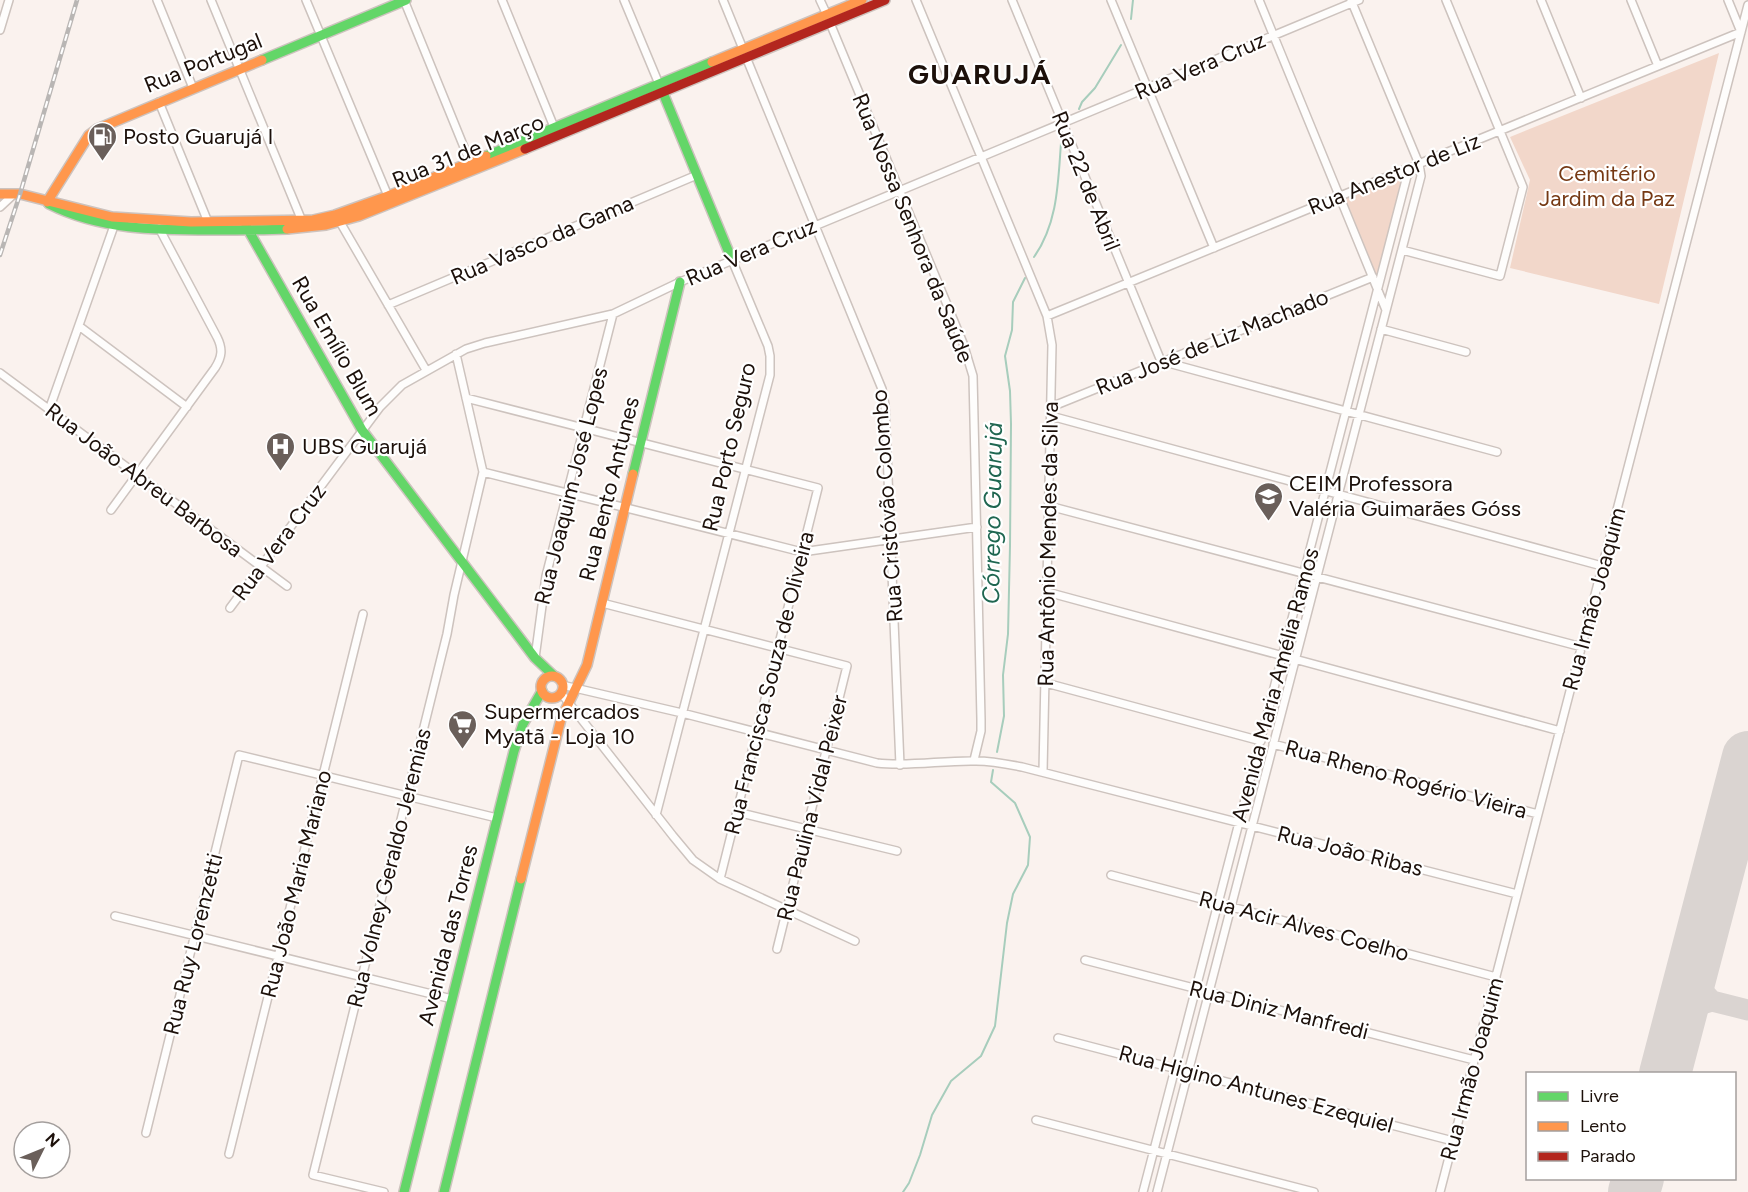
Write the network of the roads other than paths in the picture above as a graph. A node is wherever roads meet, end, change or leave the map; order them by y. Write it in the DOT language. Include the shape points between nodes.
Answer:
graph roads {
  1 [pos="9,0"];
  2 [pos="157,0"];
  3 [pos="211,0"];
  4 [pos="306,0"];
  5 [pos="405,0"];
  6 [pos="502,0"];
  7 [pos="624,0"];
  8 [pos="724,0"];
  9 [pos="820,0"];
  10 [pos="862,0"];
  11 [pos="885,0"];
  12 [pos="916,0"];
  13 [pos="1012,0"];
  14 [pos="1111,0"];
  15 [pos="1259,0"];
  16 [pos="1446,0"];
  17 [pos="1540,0"];
  18 [pos="1631,0"];
  19 [pos="1728,0"];
  20 [pos="1354,1"];
  21 [pos="1748,6"];
  22 [pos="828,19"];
  23 [pos="0,30"];
  24 [pos="1741,32"];
  25 [pos="321,35"];
  26 [pos="1274,35"];
  27 [pos="745,53"];
  28 [pos="1658,66"];
  29 [pos="240,69"];
  30 [pos="193,88"];
  31 [pos="661,88"];
  32 [pos="1148,88"];
  33 [pos="1581,98"];
  34 [pos="159,102"];
  35 [pos="1063,123"];
  36 [pos="554,128"];
  37 [pos="1500,131"];
  38 [pos="981,157"];
  39 [pos="470,162"];
  40 [pos="1419,164"];
  41 [pos="697,175"];
  42 [pos="899,191"];
  43 [pos="0,194"];
  44 [pos="14,194"];
  45 [pos="388,196"];
  46 [pos="1340,196"];
  47 [pos="47,202"];
  48 [pos="0,207"];
  49 [pos="302,221"];
  50 [pos="116,222"];
  51 [pos="208,222"];
  52 [pos="340,222"];
  53 [pos="157,225"];
  54 [pos="816,225"];
  55 [pos="245,226"];
  56 [pos="1214,248"];
  57 [pos="1402,250"];
  58 [pos="732,260"];
  59 [pos="1372,277"];
  60 [pos="680,282"];
  61 [pos="1128,283"];
  62 [pos="1378,290"];
  63 [pos="388,305"];
  64 [pos="1386,310"];
  65 [pos="612,314"];
  66 [pos="1047,316"];
  67 [pos="79,326"];
  68 [pos="1381,329"];
  69 [pos="1466,352"];
  70 [pos="456,354"];
  71 [pos="1161,362"];
  72 [pos="426,370"];
  73 [pos="0,373"];
  74 [pos="466,398"];
  75 [pos="187,407"];
  76 [pos="1051,407"];
  77 [pos="49,410"];
  78 [pos="1346,412"];
  79 [pos="1359,415"];
  80 [pos="1050,416"];
  81 [pos="584,428"];
  82 [pos="362,430"];
  83 [pos="641,443"];
  84 [pos="1497,452"];
  85 [pos="745,470"];
  86 [pos="483,472"];
  87 [pos="137,475"];
  88 [pos="1325,491"];
  89 [pos="567,493"];
  90 [pos="1338,494"];
  91 [pos="1049,506"];
  92 [pos="625,508"];
  93 [pos="111,510"];
  94 [pos="977,527"];
  95 [pos="729,533"];
  96 [pos="891,539"];
  97 [pos="802,552"];
  98 [pos="461,561"];
  99 [pos="1602,566"];
  100 [pos="260,567"];
  101 [pos="1304,573"];
  102 [pos="1317,577"];
  103 [pos="287,586"];
  104 [pos="1047,592"];
  105 [pos="602,603"];
  106 [pos="230,608"];
  107 [pos="363,614"];
  108 [pos="704,629"];
  109 [pos="1581,647"];
  110 [pos="778,648"];
  111 [pos="1282,656"];
  112 [pos="535,658"];
  113 [pos="1295,660"];
  114 [pos="554,676"];
  115 [pos="543,681"];
  116 [pos="1046,683"];
  117 [pos="576,688"];
  118 [pos="542,691"];
  119 [pos="560,691"];
  120 [pos="569,703"];
  121 [pos="682,713"];
  122 [pos="561,719"];
  123 [pos="1560,731"];
  124 [pos="757,732"];
  125 [pos="1261,741"];
  126 [pos="1274,744"];
  127 [pos="826,750"];
  128 [pos="974,760"];
  129 [pos="900,765"];
  130 [pos="1043,772"];
  131 [pos="323,776"];
  132 [pos="406,796"];
  133 [pos="737,812"];
  134 [pos="1538,814"];
  135 [pos="657,815"];
  136 [pos="497,818"];
  137 [pos="1239,822"];
  138 [pos="1252,826"];
  139 [pos="807,829"];
  140 [pos="897,851"];
  141 [pos="1112,874"];
  142 [pos="720,879"];
  143 [pos="1517,894"];
  144 [pos="1218,903"];
  145 [pos="1231,907"];
  146 [pos="787,909"];
  147 [pos="115,916"];
  148 [pos="195,935"];
  149 [pos="855,941"];
  150 [pos="777,949"];
  151 [pos="278,956"];
  152 [pos="1084,960"];
  153 [pos="362,976"];
  154 [pos="1496,977"];
  155 [pos="1196,989"];
  156 [pos="1209,992"];
  157 [pos="452,999"];
  158 [pos="1058,1038"];
  159 [pos="1474,1060"];
  160 [pos="1176,1068"];
  161 [pos="1188,1072"];
  162 [pos="1036,1120"];
  163 [pos="146,1133"];
  164 [pos="1453,1141"];
  165 [pos="1154,1151"];
  166 [pos="229,1154"];
  167 [pos="1167,1154"];
  168 [pos="384,1192"];
  169 [pos="404,1192"];
  170 [pos="444,1192"];
  171 [pos="1143,1192"];
  172 [pos="1157,1192"];
  173 [pos="1314,1192"];
  174 [pos="1440,1192"];
  1 -- 23 [label="street"];
  2 -- 30 [label="street"];
  3 -- 29 [label="street"];
  4 -- 25 [label="street"];
  5 -- 25 [label="main road, Rua Portugal"];
  5 -- 39 [label="street"];
  6 -- 36 [label="street"];
  7 -- 31 [label="street, Rua Porto Seguro"];
  8 -- 27 [label="street, Rua Cristóvão Colombo"];
  9 -- 22 [label="street, Rua Nossa Senhora da Saúde"];
  10 -- 22 [label="main road, Rua 31 de Março"];
  11 -- 22 [label="main road, Rua 31 de Março"];
  12 -- 38 [label="street, Rua Antônio Mendes da Silva"];
  13 -- 35 [label="street, Rua 22 de Abril"];
  14 -- 32 [label="street"];
  15 -- 26 [label="street"];
  16 -- 37 [label="street"];
  17 -- 33 [label="street"];
  18 -- 28 [label="street"];
  19 -- 24 [label="street"];
  20 -- 26 [label="street, Rua Vera Cruz"];
  20 -- 40 [label="street"];
  21 -- 24 [label="street, Rua Irmão Joaquim"];
  22 -- 27 [label="main road, Rua 31 de Março"];
  22 -- 42 [label="street, Rua Nossa Senhora da Saúde"];
  24 -- 28 [label="street, Rua Anestor de Liz"];
  24 -- 99 [label="street, Rua Irmão Joaquim"];
  25 -- 29 [label="main road, Rua Portugal"];
  25 -- 45 [label="street"];
  26 -- 32 [label="street, Rua Vera Cruz"];
  26 -- 46 [label="street"];
  27 -- 31 [label="main road, Rua 31 de Março"];
  27 -- 54 [label="street, Rua Cristóvão Colombo"];
  28 -- 33 [label="street, Rua Anestor de Liz"];
  29 -- 30 [label="main road, Rua Portugal"];
  29 -- 49 [label="street"];
  30 -- 34 [label="main road, Rua Portugal"];
  31 -- 36 [label="main road, Rua 31 de Março"];
  31 -- 41 [label="main road, Rua Porto Seguro"];
  31 -- 52 [label="main road, Rua 31 de Março" via="391,204"];
  32 -- 35 [label="street, Rua Vera Cruz"];
  32 -- 56 [label="street"];
  33 -- 37 [label="street, Rua Anestor de Liz"];
  34 -- 47 [label="main road, Rua Portugal" via="89,135"];
  34 -- 51 [label="street"];
  35 -- 38 [label="street, Rua Vera Cruz"];
  35 -- 61 [label="street, Rua 22 de Abril"];
  36 -- 39 [label="main road, Rua 31 de Março"];
  37 -- 40 [label="street, Rua Anestor de Liz"];
  37 -- 57 [label="street" via="1523,187 1500,276"];
  38 -- 42 [label="street, Rua Vera Cruz"];
  38 -- 66 [label="street, Rua Antônio Mendes da Silva"];
  39 -- 45 [label="main road, Rua 31 de Março"];
  40 -- 46 [label="street, Rua Anestor de Liz"];
  40 -- 57 [label="street, Avenida Maria Amélia Ramos" via="1421,176"];
  40 -- 62 [label="street, Avenida Maria Amélia Ramos" via="1407,176"];
  41 -- 58 [label="main road, Rua Porto Seguro"];
  41 -- 63 [label="street, Rua Vasco da Gama"];
  42 -- 54 [label="street, Rua Vera Cruz"];
  42 -- 94 [label="street, Rua Nossa Senhora da Saúde" via="971,368"];
  43 -- 44 [label="main road, Rua 31 de Março"];
  44 -- 47 [label="main road, Rua 31 de Março"];
  44 -- 48 [label="street"];
  45 -- 49 [label="main road, Rua 31 de Março" via="335,215"];
  46 -- 56 [label="street, Rua Anestor de Liz"];
  46 -- 59 [label="street"];
  47 -- 50 [label="main road, Rua 31 de Março" via="67,213"];
  49 -- 55 [label="main road, Rua 31 de Março"];
  50 -- 53 [label="main road, Rua 31 de Março"];
  50 -- 67 [label="street"];
  51 -- 53 [label="main road, Rua 31 de Março"];
  51 -- 55 [label="main road, Rua 31 de Março"];
  52 -- 55 [label="main road, Rua 31 de Março" via="318,227"];
  52 -- 63 [label="street"];
  53 -- 55 [label="main road, Rua 31 de Março"];
  53 -- 75 [label="street" via="221,345 219,360"];
  54 -- 58 [label="street, Rua Vera Cruz"];
  54 -- 96 [label="street, Rua Cristóvão Colombo" via="882,389"];
  55 -- 82 [label="main road, Rua Emílio Blum"];
  56 -- 61 [label="street, Rua Anestor de Liz"];
  57 -- 64 [label="street, Avenida Maria Amélia Ramos"];
  58 -- 60 [label="street, Rua Vera Cruz"];
  58 -- 85 [label="street, Rua Porto Seguro" via="770,356 770,375"];
  59 -- 62 [label="street"];
  59 -- 71 [label="street, Rua José de Liz Machado"];
  60 -- 65 [label="street, Rua Vera Cruz"];
  60 -- 83 [label="main road, Rua Bento Antunes"];
  61 -- 66 [label="street, Rua Anestor de Liz"];
  61 -- 71 [label="street, Rua 22 de Abril"];
  62 -- 64 [label="street"];
  62 -- 78 [label="street, Avenida Maria Amélia Ramos"];
  63 -- 72 [label="street"];
  64 -- 68 [label="street, Avenida Maria Amélia Ramos"];
  65 -- 70 [label="street, Rua Vera Cruz" via="485,343"];
  65 -- 81 [label="street, Rua Joaquim José Lopes"];
  66 -- 76 [label="street, Rua Antônio Mendes da Silva" via="1052,345"];
  67 -- 75 [label="street"];
  67 -- 77 [label="street"];
  68 -- 69 [label="street"];
  68 -- 79 [label="street, Avenida Maria Amélia Ramos"];
  70 -- 72 [label="street, Rua Vera Cruz"];
  70 -- 74 [label="street"];
  71 -- 76 [label="street, Rua José de Liz Machado"];
  71 -- 78 [label="street"];
  72 -- 82 [label="street, Rua Vera Cruz" via="391,394"];
  73 -- 77 [label="street, Rua João Abreu Barbosa"];
  74 -- 81 [label="street"];
  74 -- 86 [label="street"];
  75 -- 87 [label="street"];
  76 -- 80 [label="street, Rua Antônio Mendes da Silva"];
  77 -- 87 [label="street, Rua João Abreu Barbosa"];
  78 -- 79 [label="street"];
  78 -- 88 [label="street, Avenida Maria Amélia Ramos"];
  79 -- 84 [label="street"];
  79 -- 90 [label="street, Avenida Maria Amélia Ramos"];
  80 -- 88 [label="street"];
  80 -- 91 [label="street, Rua Antônio Mendes da Silva"];
  81 -- 83 [label="street"];
  81 -- 89 [label="street, Rua Joaquim José Lopes"];
  82 -- 98 [label="main road, Rua Emílio Blum"];
  82 -- 100 [label="street, Rua Vera Cruz"];
  83 -- 85 [label="street"];
  83 -- 92 [label="main road, Rua Bento Antunes"];
  85 -- 95 [label="street, Rua Porto Seguro"];
  85 -- 97 [label="street, Rua Francisca Souza de Oliveira" via="818,488"];
  86 -- 89 [label="street"];
  86 -- 98 [label="street, Rua Volney Geraldo Jeremias"];
  87 -- 93 [label="street"];
  87 -- 100 [label="street, Rua João Abreu Barbosa"];
  88 -- 90 [label="street"];
  88 -- 101 [label="street, Avenida Maria Amélia Ramos"];
  89 -- 92 [label="street"];
  89 -- 112 [label="street, Rua Joaquim José Lopes" via="543,588"];
  90 -- 99 [label="street"];
  90 -- 102 [label="street, Avenida Maria Amélia Ramos"];
  91 -- 101 [label="street"];
  91 -- 104 [label="street, Rua Antônio Mendes da Silva"];
  92 -- 95 [label="street"];
  92 -- 105 [label="main road, Rua Bento Antunes"];
  94 -- 96 [label="street"];
  94 -- 128 [label="street, Rua Nossa Senhora da Saúde" via="981,731"];
  95 -- 97 [label="street"];
  95 -- 108 [label="street, Rua Porto Seguro"];
  96 -- 97 [label="street"];
  96 -- 129 [label="street, Rua Cristóvão Colombo"];
  97 -- 110 [label="street, Rua Francisca Souza de Oliveira"];
  98 -- 112 [label="main road, Rua Emílio Blum"];
  98 -- 132 [label="street, Rua Volney Geraldo Jeremias" via="447,634"];
  99 -- 109 [label="street, Rua Irmão Joaquim"];
  100 -- 103 [label="street, Rua João Abreu Barbosa"];
  100 -- 106 [label="street, Rua Vera Cruz"];
  101 -- 102 [label="street"];
  101 -- 111 [label="street, Avenida Maria Amélia Ramos"];
  102 -- 109 [label="street"];
  102 -- 113 [label="street, Avenida Maria Amélia Ramos"];
  104 -- 111 [label="street"];
  104 -- 116 [label="street, Rua Antônio Mendes da Silva"];
  105 -- 108 [label="street"];
  105 -- 117 [label="main road, Rua Bento Antunes" via="587,664"];
  107 -- 131 [label="street, Rua João Maria Mariano"];
  108 -- 110 [label="street"];
  108 -- 121 [label="street, Rua Porto Seguro"];
  109 -- 123 [label="street, Rua Irmão Joaquim"];
  110 -- 124 [label="street, Rua Francisca Souza de Oliveira"];
  110 -- 127 [label="street, Rua Paulina Vidal Peixer" via="847,666"];
  111 -- 113 [label="street"];
  111 -- 125 [label="street, Avenida Maria Amélia Ramos"];
  112 -- 114 [label="main road, Rua Emílio Blum"];
  112 -- 115 [label="main road, Rua Emílio Blum"];
  113 -- 123 [label="street"];
  113 -- 126 [label="street, Avenida Maria Amélia Ramos"];
  114 -- 115 [label="main road"];
  114 -- 119 [label="main road" via="559,679"];
  115 -- 118 [label="main road"];
  116 -- 125 [label="street, Rua Rheno Rogério Vieira"];
  116 -- 130 [label="street, Rua Antônio Mendes da Silva"];
  117 -- 119 [label="street, Rua João Ribas"];
  117 -- 120 [label="main road, Rua Bento Antunes"];
  117 -- 121 [label="street, Rua João Ribas"];
  118 -- 119 [label="main road" via="550,698"];
  118 -- 136 [label="main road, Avenida das Torres" via="518,736"];
  119 -- 120 [label="street"];
  119 -- 122 [label="main road"];
  120 -- 122 [label="main road"];
  120 -- 135 [label="street"];
  121 -- 124 [label="street, Rua João Ribas"];
  121 -- 135 [label="street, Rua Porto Seguro"];
  122 -- 170 [label="main road"];
  123 -- 134 [label="street, Rua Irmão Joaquim"];
  124 -- 127 [label="street, Rua João Ribas"];
  124 -- 133 [label="street, Rua Francisca Souza de Oliveira"];
  125 -- 137 [label="street, Avenida Maria Amélia Ramos"];
  126 -- 134 [label="street, Rua Rheno Rogério Vieira"];
  126 -- 138 [label="street, Avenida Maria Amélia Ramos"];
  127 -- 129 [label="street, Rua João Ribas"];
  127 -- 139 [label="street, Rua Paulina Vidal Peixer"];
  128 -- 129 [label="street, Rua João Ribas"];
  128 -- 130 [label="street, Rua João Ribas"];
  130 -- 137 [label="street, Rua João Ribas"];
  131 -- 132 [label="street"];
  131 -- 148 [label="street, Rua Ruy Lorenzetti" via="239,755"];
  131 -- 151 [label="street, Rua João Maria Mariano"];
  132 -- 136 [label="street"];
  132 -- 153 [label="street, Rua Volney Geraldo Jeremias"];
  133 -- 139 [label="street"];
  133 -- 142 [label="street, Rua Francisca Souza de Oliveira"];
  134 -- 143 [label="street, Rua Irmão Joaquim"];
  135 -- 142 [label="street" via="693,860"];
  136 -- 157 [label="main road, Avenida das Torres"];
  137 -- 138 [label="street, Rua João Ribas"];
  137 -- 144 [label="street, Avenida Maria Amélia Ramos"];
  138 -- 143 [label="street, Rua João Ribas"];
  138 -- 145 [label="street, Avenida Maria Amélia Ramos"];
  139 -- 140 [label="street"];
  139 -- 146 [label="street, Rua Paulina Vidal Peixer"];
  141 -- 144 [label="street, Rua Acir Alves Coelho"];
  142 -- 146 [label="street"];
  143 -- 154 [label="street, Rua Irmão Joaquim"];
  144 -- 145 [label="street, Rua Acir Alves Coelho"];
  144 -- 155 [label="street, Avenida Maria Amélia Ramos"];
  145 -- 154 [label="street, Rua Acir Alves Coelho"];
  145 -- 156 [label="street, Avenida Maria Amélia Ramos"];
  146 -- 149 [label="street"];
  146 -- 150 [label="street, Rua Paulina Vidal Peixer"];
  147 -- 148 [label="street"];
  148 -- 151 [label="street"];
  148 -- 163 [label="street, Rua Ruy Lorenzetti"];
  151 -- 153 [label="street"];
  151 -- 166 [label="street, Rua João Maria Mariano"];
  152 -- 155 [label="street, Rua Diniz Manfredi"];
  153 -- 157 [label="street"];
  153 -- 168 [label="street, Rua Volney Geraldo Jeremias" via="313,1174"];
  154 -- 159 [label="street, Rua Irmão Joaquim"];
  155 -- 156 [label="street, Rua Diniz Manfredi"];
  155 -- 160 [label="street, Avenida Maria Amélia Ramos"];
  156 -- 159 [label="street, Rua Diniz Manfredi"];
  156 -- 161 [label="street, Avenida Maria Amélia Ramos"];
  157 -- 169 [label="main road, Avenida das Torres"];
  158 -- 160 [label="street, Rua Higino Antunes Ezequiel"];
  159 -- 164 [label="street, Rua Irmão Joaquim"];
  160 -- 161 [label="street, Rua Higino Antunes Ezequiel"];
  160 -- 165 [label="street, Avenida Maria Amélia Ramos"];
  161 -- 164 [label="street, Rua Higino Antunes Ezequiel"];
  161 -- 167 [label="street, Avenida Maria Amélia Ramos"];
  162 -- 165 [label="street"];
  164 -- 174 [label="street, Rua Irmão Joaquim"];
  165 -- 167 [label="street"];
  165 -- 171 [label="street, Avenida Maria Amélia Ramos"];
  167 -- 172 [label="street, Avenida Maria Amélia Ramos"];
  167 -- 173 [label="street"];
}
